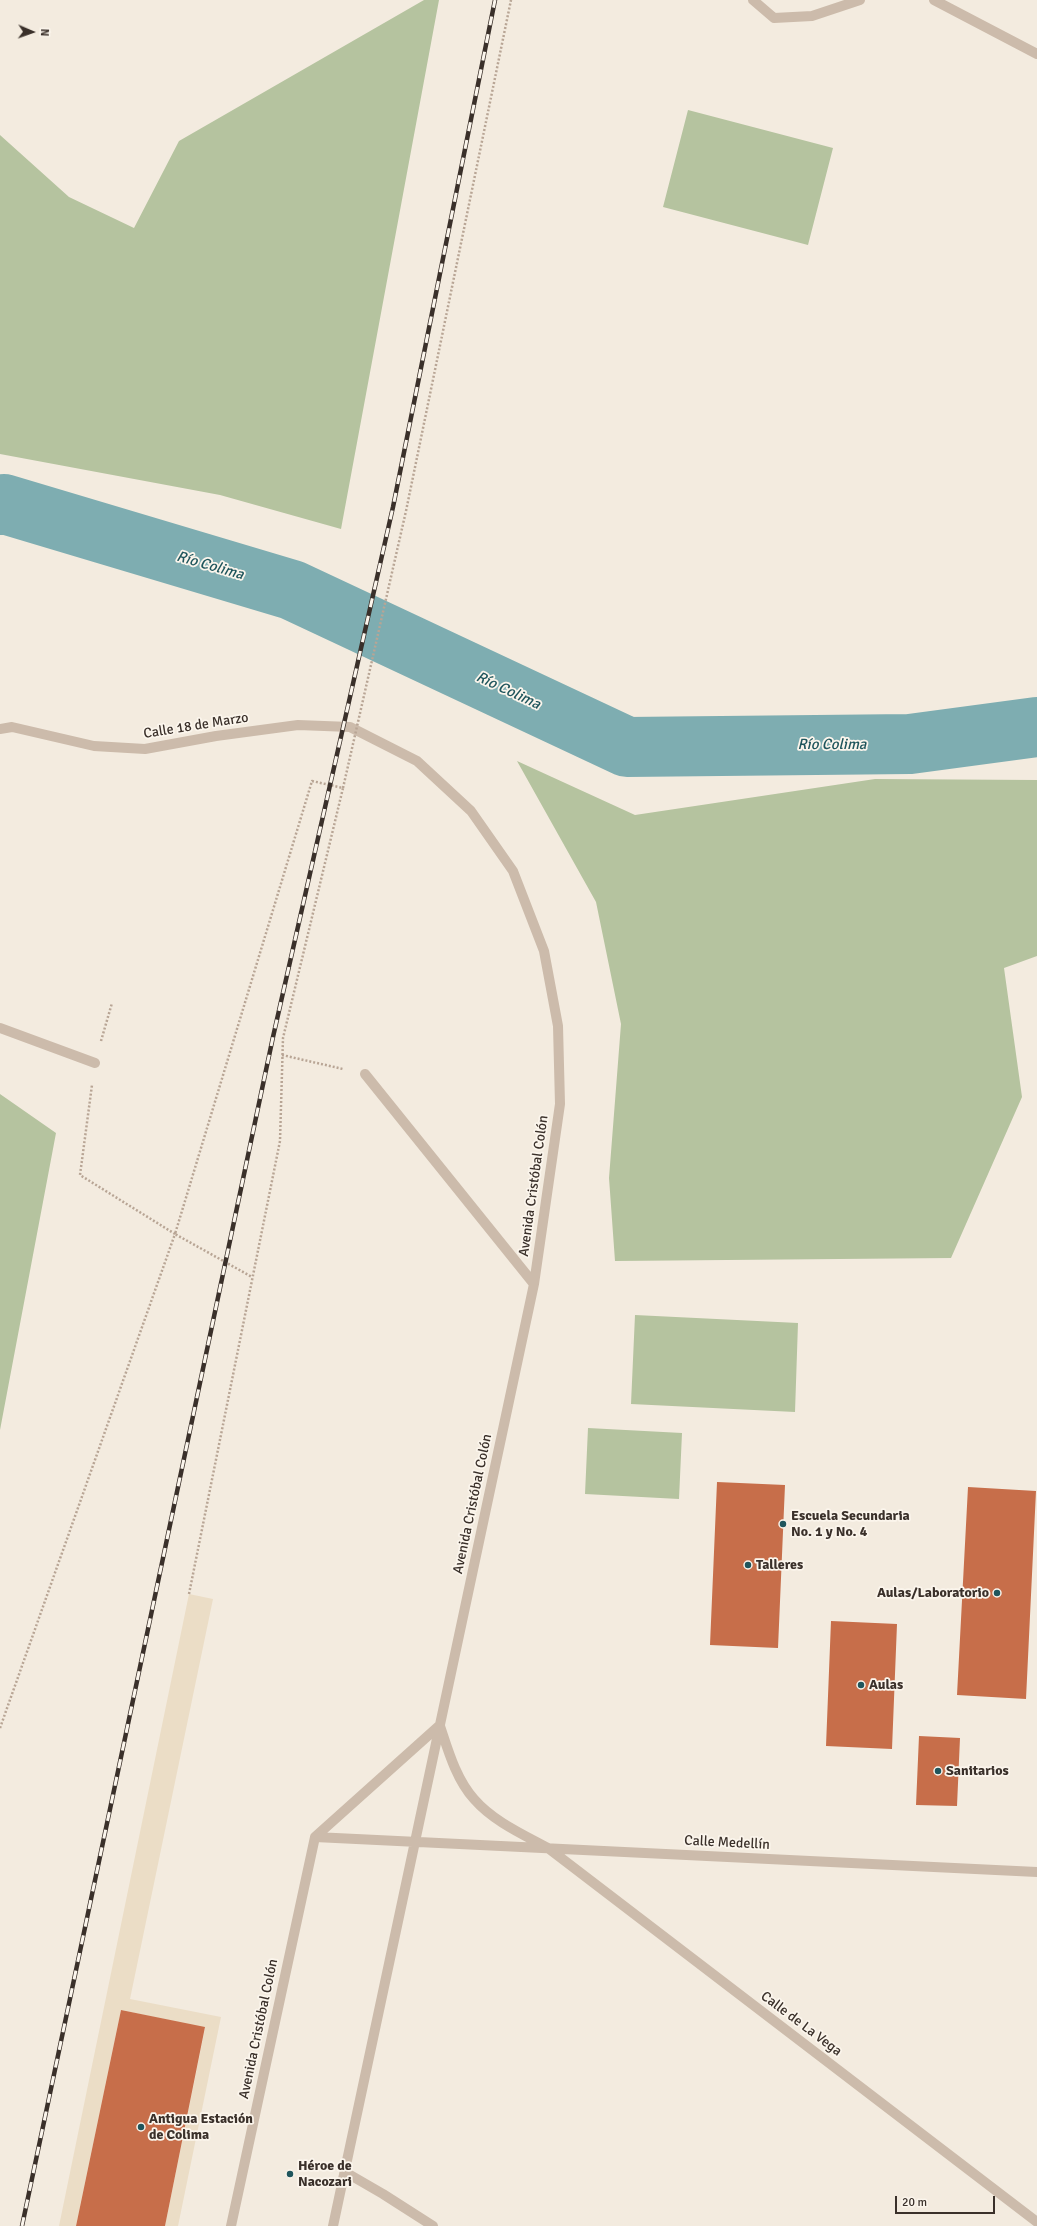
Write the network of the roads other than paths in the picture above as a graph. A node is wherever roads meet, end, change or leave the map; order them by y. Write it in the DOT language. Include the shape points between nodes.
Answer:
graph roads {
  1 [pos="753,0"];
  2 [pos="860,0"];
  3 [pos="934,0"];
  4 [pos="1037,54"];
  5 [pos="350,727"];
  6 [pos="0,729"];
  7 [pos="0,1028"];
  8 [pos="95,1063"];
  9 [pos="365,1074"];
  10 [pos="534,1284"];
  11 [pos="440,1725"];
  12 [pos="315,1837"];
  13 [pos="415,1841"];
  14 [pos="548,1848"];
  15 [pos="1037,1872"];
  16 [pos="345,2172"];
  17 [pos="1037,2222"];
  18 [pos="231,2226"];
  19 [pos="333,2226"];
  20 [pos="433,2226"];
  1 -- 2 [label="street" via="774,18 812,16"];
  3 -- 4 [label="street"];
  5 -- 6 [label="street, Calle 18 de Marzo" via="298,725 145,749 94,746 12,727"];
  5 -- 10 [label="street, Avenida Cristóbal Colón" via="417,761 471,811 513,871 544,951 558,1026 560,1104"];
  7 -- 8 [label="street"];
  9 -- 10 [label="street"];
  10 -- 11 [label="street, Avenida Cristóbal Colón"];
  11 -- 12 [label="street"];
  11 -- 13 [label="street, Avenida Cristóbal Colón"];
  11 -- 14 [label="street, Calle de La Vega" via="453,1764 473,1798 503,1824"];
  12 -- 13 [label="street"];
  12 -- 18 [label="street, Avenida Cristóbal Colón"];
  13 -- 14 [label="street, Calle Medellín"];
  13 -- 16 [label="street, Avenida Cristóbal Colón"];
  14 -- 15 [label="street, Calle Medellín"];
  14 -- 17 [label="street, Calle de La Vega"];
  16 -- 19 [label="street, Avenida Cristóbal Colón"];
  16 -- 20 [label="street"];
}
